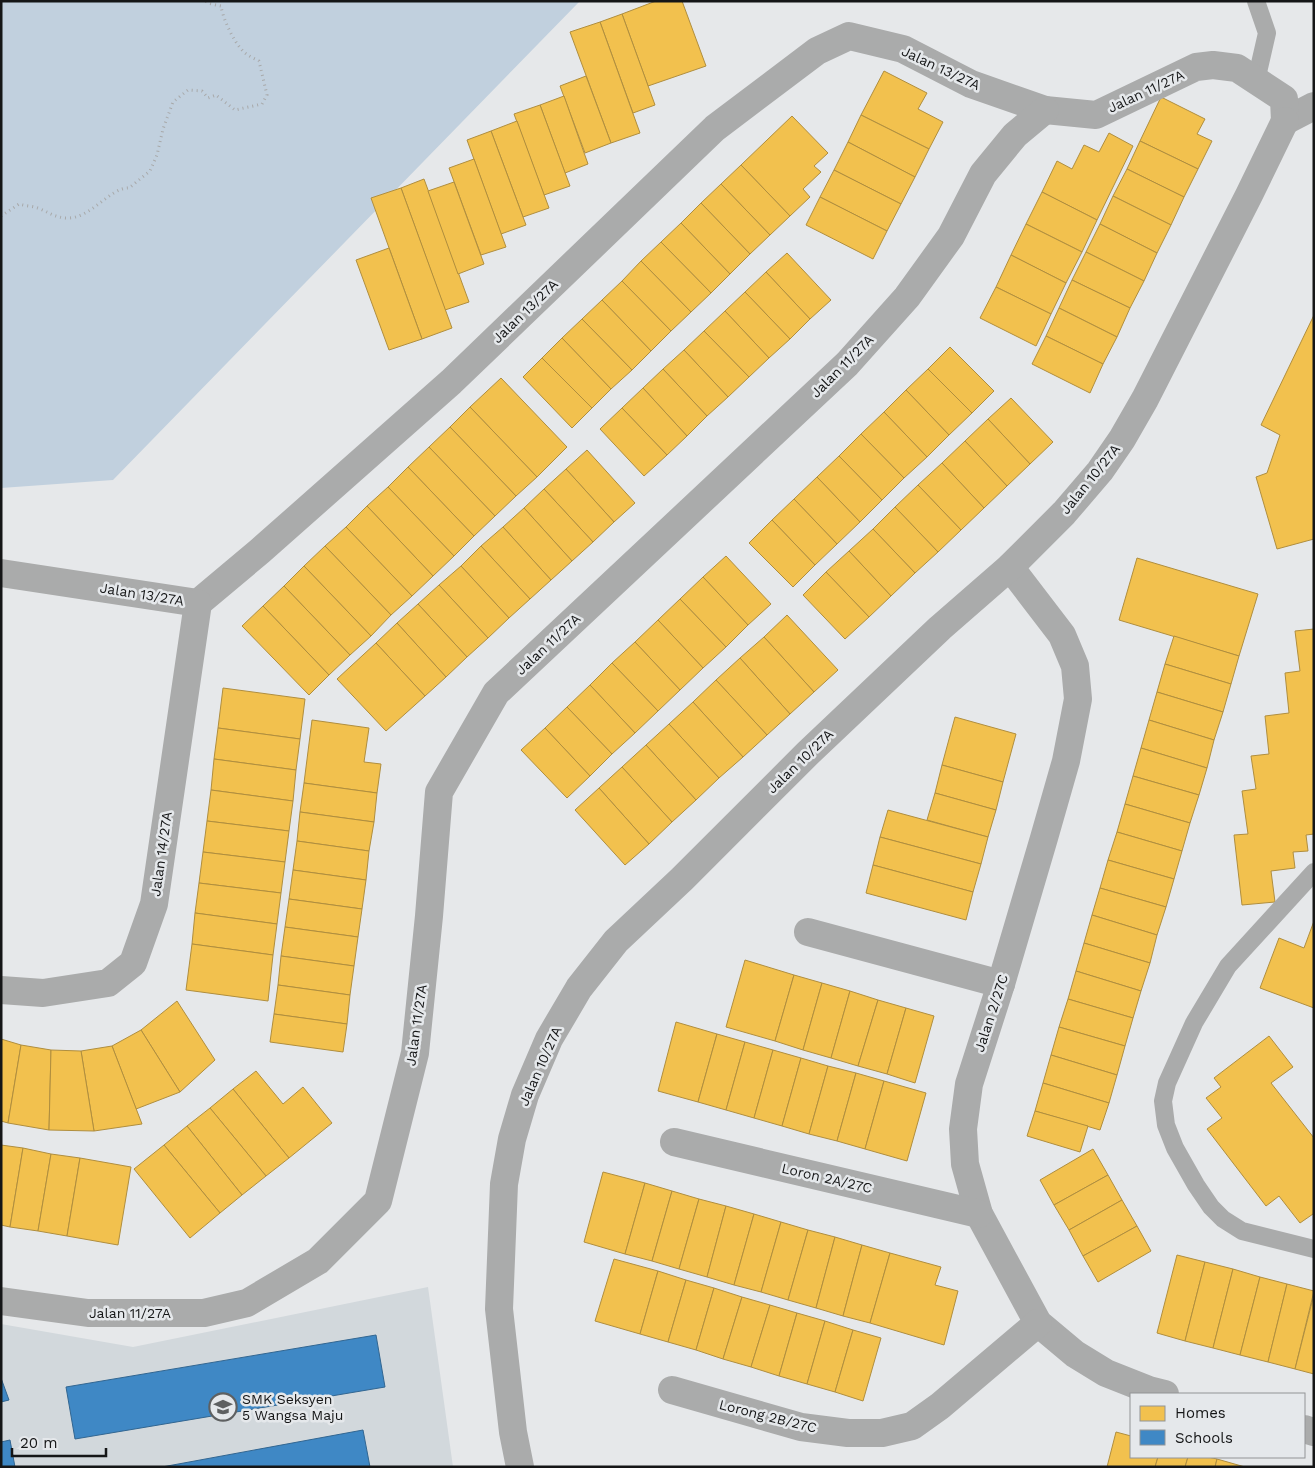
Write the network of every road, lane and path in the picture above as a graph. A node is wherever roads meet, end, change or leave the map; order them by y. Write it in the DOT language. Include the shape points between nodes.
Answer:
graph roads {
  1 [pos="206,1"];
  2 [pos="1256,1"];
  3 [pos="1256,81"];
  4 [pos="1314,106"];
  5 [pos="1045,110"];
  6 [pos="1285,121"];
  7 [pos="1,216"];
  8 [pos="1010,567"];
  9 [pos="1,572"];
  10 [pos="198,603"];
  11 [pos="1314,872"];
  12 [pos="808,932"];
  13 [pos="1001,984"];
  14 [pos="1,990"];
  15 [pos="674,1142"];
  16 [pos="979,1214"];
  17 [pos="1314,1249"];
  18 [pos="1,1301"];
  19 [pos="1038,1323"];
  20 [pos="672,1390"];
  21 [pos="1161,1393"];
  22 [pos="520,1467"];
  1 -- 7 [label="path" via="221,6 222,16 238,45 243,52 259,61 267,95 262,104 235,110 216,94 208,98 202,91 188,90 173,102 150,171 129,188 122,188 88,212 69,218 19,204"];
  2 -- 3 [label="lane" via="1268,33"];
  3 -- 5 [label="street, Jalan 11/27A" via="1237,68 1196,67 1096,115"];
  3 -- 6 [label="street, Jalan 11/27A" via="1284,99"];
  4 -- 6 [label="street"];
  5 -- 10 [label="street, Jalan 13/27A" via="970,84 903,49 849,36 816,51 715,128 451,382"];
  5 -- 18 [label="street, Jalan 11/27A" via="1015,134 984,174 951,236 907,298 847,364 496,693 439,792 414,1053 378,1201 318,1261 247,1303 204,1313 88,1313"];
  6 -- 8 [label="street, Jalan 10/27A" via="1122,439 1064,513"];
  8 -- 13 [label="street, Jalan 2/27C" via="1062,635 1075,666 1078,699 1066,761"];
  8 -- 22 [label="street, Jalan 10/27A" via="940,628 808,753 616,941 579,988 549,1039 525,1095 512,1139 504,1184 499,1308"];
  9 -- 10 [label="street, Jalan 13/27A"];
  10 -- 14 [label="street, Jalan 14/27A" via="154,904 133,962 108,983 42,993"];
  11 -- 17 [label="lane" via="1228,966 1194,1023 1167,1083 1163,1101 1166,1125 1175,1148 1196,1185 1223,1219 1242,1231"];
  12 -- 13 [label="street"];
  13 -- 16 [label="street, Jalan 2/27C" via="969,1084 962,1129 965,1164"];
  15 -- 16 [label="street, Loron 2A/27C"];
  16 -- 19 [label="street, Jalan 2/27C"];
  19 -- 20 [label="street, Lorong 2B/27C" via="912,1426 882,1433 848,1433 801,1427"];
  19 -- 21 [label="street, Jalan 2/27C" via="1075,1354 1106,1374"];
}
